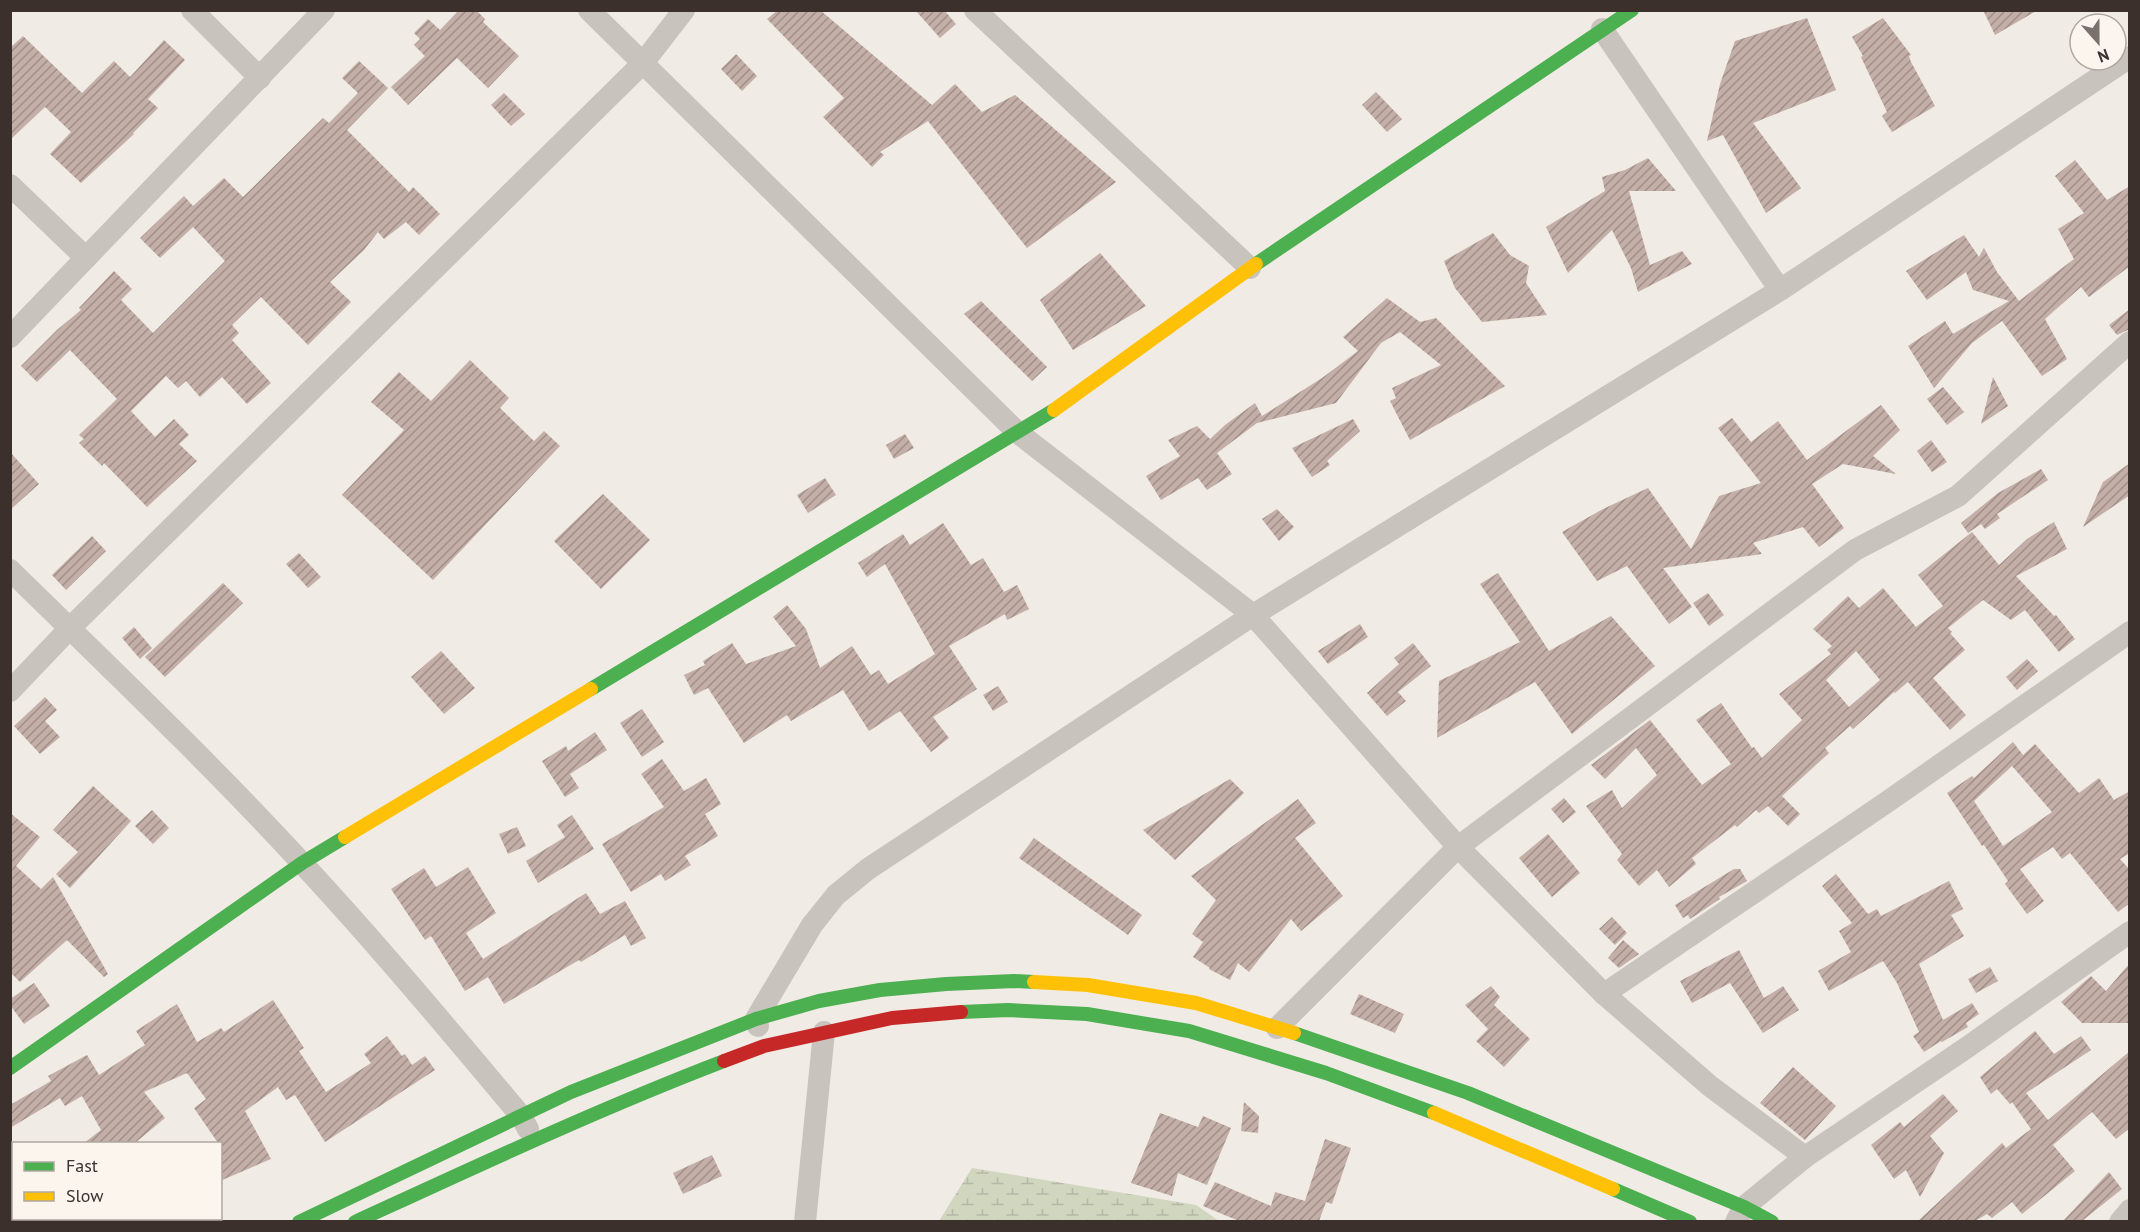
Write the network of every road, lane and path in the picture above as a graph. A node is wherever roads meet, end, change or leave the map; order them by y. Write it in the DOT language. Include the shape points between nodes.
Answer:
graph roads {
  1 [pos="192,10"];
  2 [pos="324,10"];
  3 [pos="589,10"];
  4 [pos="684,10"];
  5 [pos="975,10"];
  6 [pos="1632,10"];
  7 [pos="1602,29"];
  8 [pos="2130,57"];
  9 [pos="643,63"];
  10 [pos="260,78"];
  11 [pos="10,185"];
  12 [pos="86,258"];
  13 [pos="1250,268"];
  14 [pos="1780,290"];
  15 [pos="10,337"];
  16 [pos="2130,342"];
  17 [pos="1017,432"];
  18 [pos="10,570"];
  19 [pos="1252,615"];
  20 [pos="70,628"];
  21 [pos="2130,632"];
  22 [pos="10,691"];
  23 [pos="1458,847"];
  24 [pos="302,863"];
  25 [pos="2130,932"];
  26 [pos="1604,994"];
  27 [pos="756,1019"];
  28 [pos="1277,1028"];
  29 [pos="824,1032"];
  30 [pos="764,1046"];
  31 [pos="10,1068"];
  32 [pos="521,1116"];
  33 [pos="534,1140"];
  34 [pos="1805,1157"];
  35 [pos="2130,1210"];
  36 [pos="1740,1214"];
  37 [pos="298,1221"];
  38 [pos="355,1221"];
  39 [pos="806,1221"];
  40 [pos="1690,1221"];
  41 [pos="1772,1221"];
  42 [pos="2120,1221"];
  1 -- 10 [label="street"];
  2 -- 10 [label="street"];
  3 -- 9 [label="street"];
  4 -- 9 [label="street"];
  5 -- 13 [label="street"];
  6 -- 7 [label="street"];
  7 -- 13 [label="street"];
  7 -- 14 [label="street"];
  8 -- 14 [label="street"];
  9 -- 17 [label="street"];
  9 -- 20 [label="street"];
  10 -- 12 [label="street"];
  11 -- 12 [label="street"];
  12 -- 15 [label="street"];
  13 -- 17 [label="street"];
  14 -- 19 [label="street"];
  16 -- 23 [label="street" via="1958,496 1855,550"];
  17 -- 19 [label="street"];
  17 -- 24 [label="street"];
  18 -- 20 [label="street"];
  19 -- 23 [label="street"];
  19 -- 27 [label="street" via="868,869 836,895 812,925"];
  20 -- 22 [label="street"];
  20 -- 24 [label="street"];
  21 -- 26 [label="street"];
  23 -- 26 [label="street"];
  23 -- 28 [label="street"];
  24 -- 31 [label="street"];
  24 -- 32 [label="street"];
  25 -- 34 [label="street"];
  26 -- 34 [label="street" via="1710,1086"];
  27 -- 28 [label="street" via="819,1001 880,990 1014,981 1088,985 1196,1003"];
  27 -- 30 [label="street"];
  27 -- 32 [label="street" via="571,1092"];
  28 -- 36 [label="street" via="1468,1093"];
  29 -- 30 [label="street"];
  29 -- 39 [label="street"];
  29 -- 40 [label="street" via="892,1018 1008,1010 1087,1014 1189,1031 1326,1073 1460,1122"];
  30 -- 33 [label="street"];
  32 -- 33 [label="street"];
  32 -- 37 [label="street"];
  33 -- 38 [label="street"];
  34 -- 36 [label="street"];
  35 -- 42 [label="street"];
  36 -- 41 [label="street"];
}
